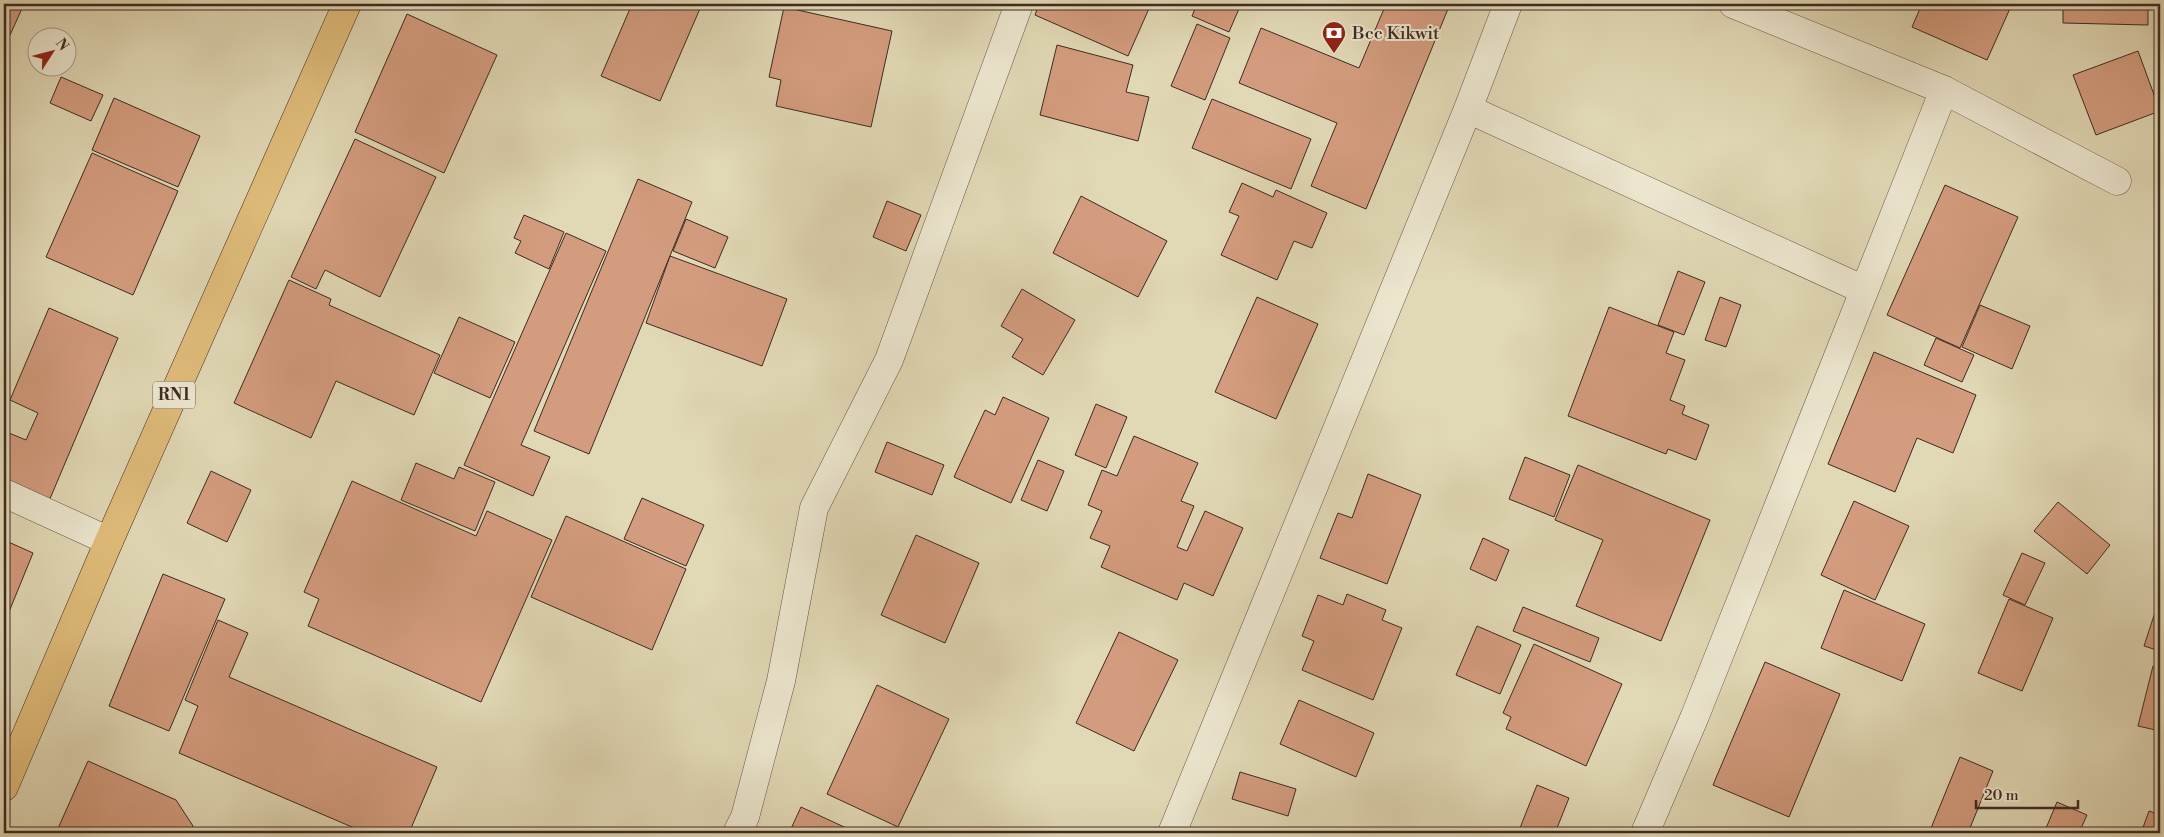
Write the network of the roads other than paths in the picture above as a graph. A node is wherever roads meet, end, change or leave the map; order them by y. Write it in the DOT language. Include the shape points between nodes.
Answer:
graph roads {
  1 [pos="347,4"];
  2 [pos="1019,4"];
  3 [pos="1508,4"];
  4 [pos="1733,4"];
  5 [pos="1944,90"];
  6 [pos="1468,109"];
  7 [pos="2117,181"];
  8 [pos="1864,290"];
  9 [pos="4,494"];
  10 [pos="109,541"];
  11 [pos="4,787"];
  12 [pos="737,833"];
  13 [pos="1172,833"];
  14 [pos="1645,833"];
  1 -- 10 [label="highway, RN1"];
  2 -- 12 [label="street" via="889,360 814,508 781,681 745,817"];
  3 -- 6 [label="street"];
  4 -- 5 [label="street"];
  5 -- 7 [label="street"];
  5 -- 8 [label="street"];
  6 -- 8 [label="street"];
  6 -- 13 [label="street"];
  8 -- 14 [label="street" via="1695,716"];
  9 -- 10 [label="street"];
  10 -- 11 [label="highway, RN1"];
}
